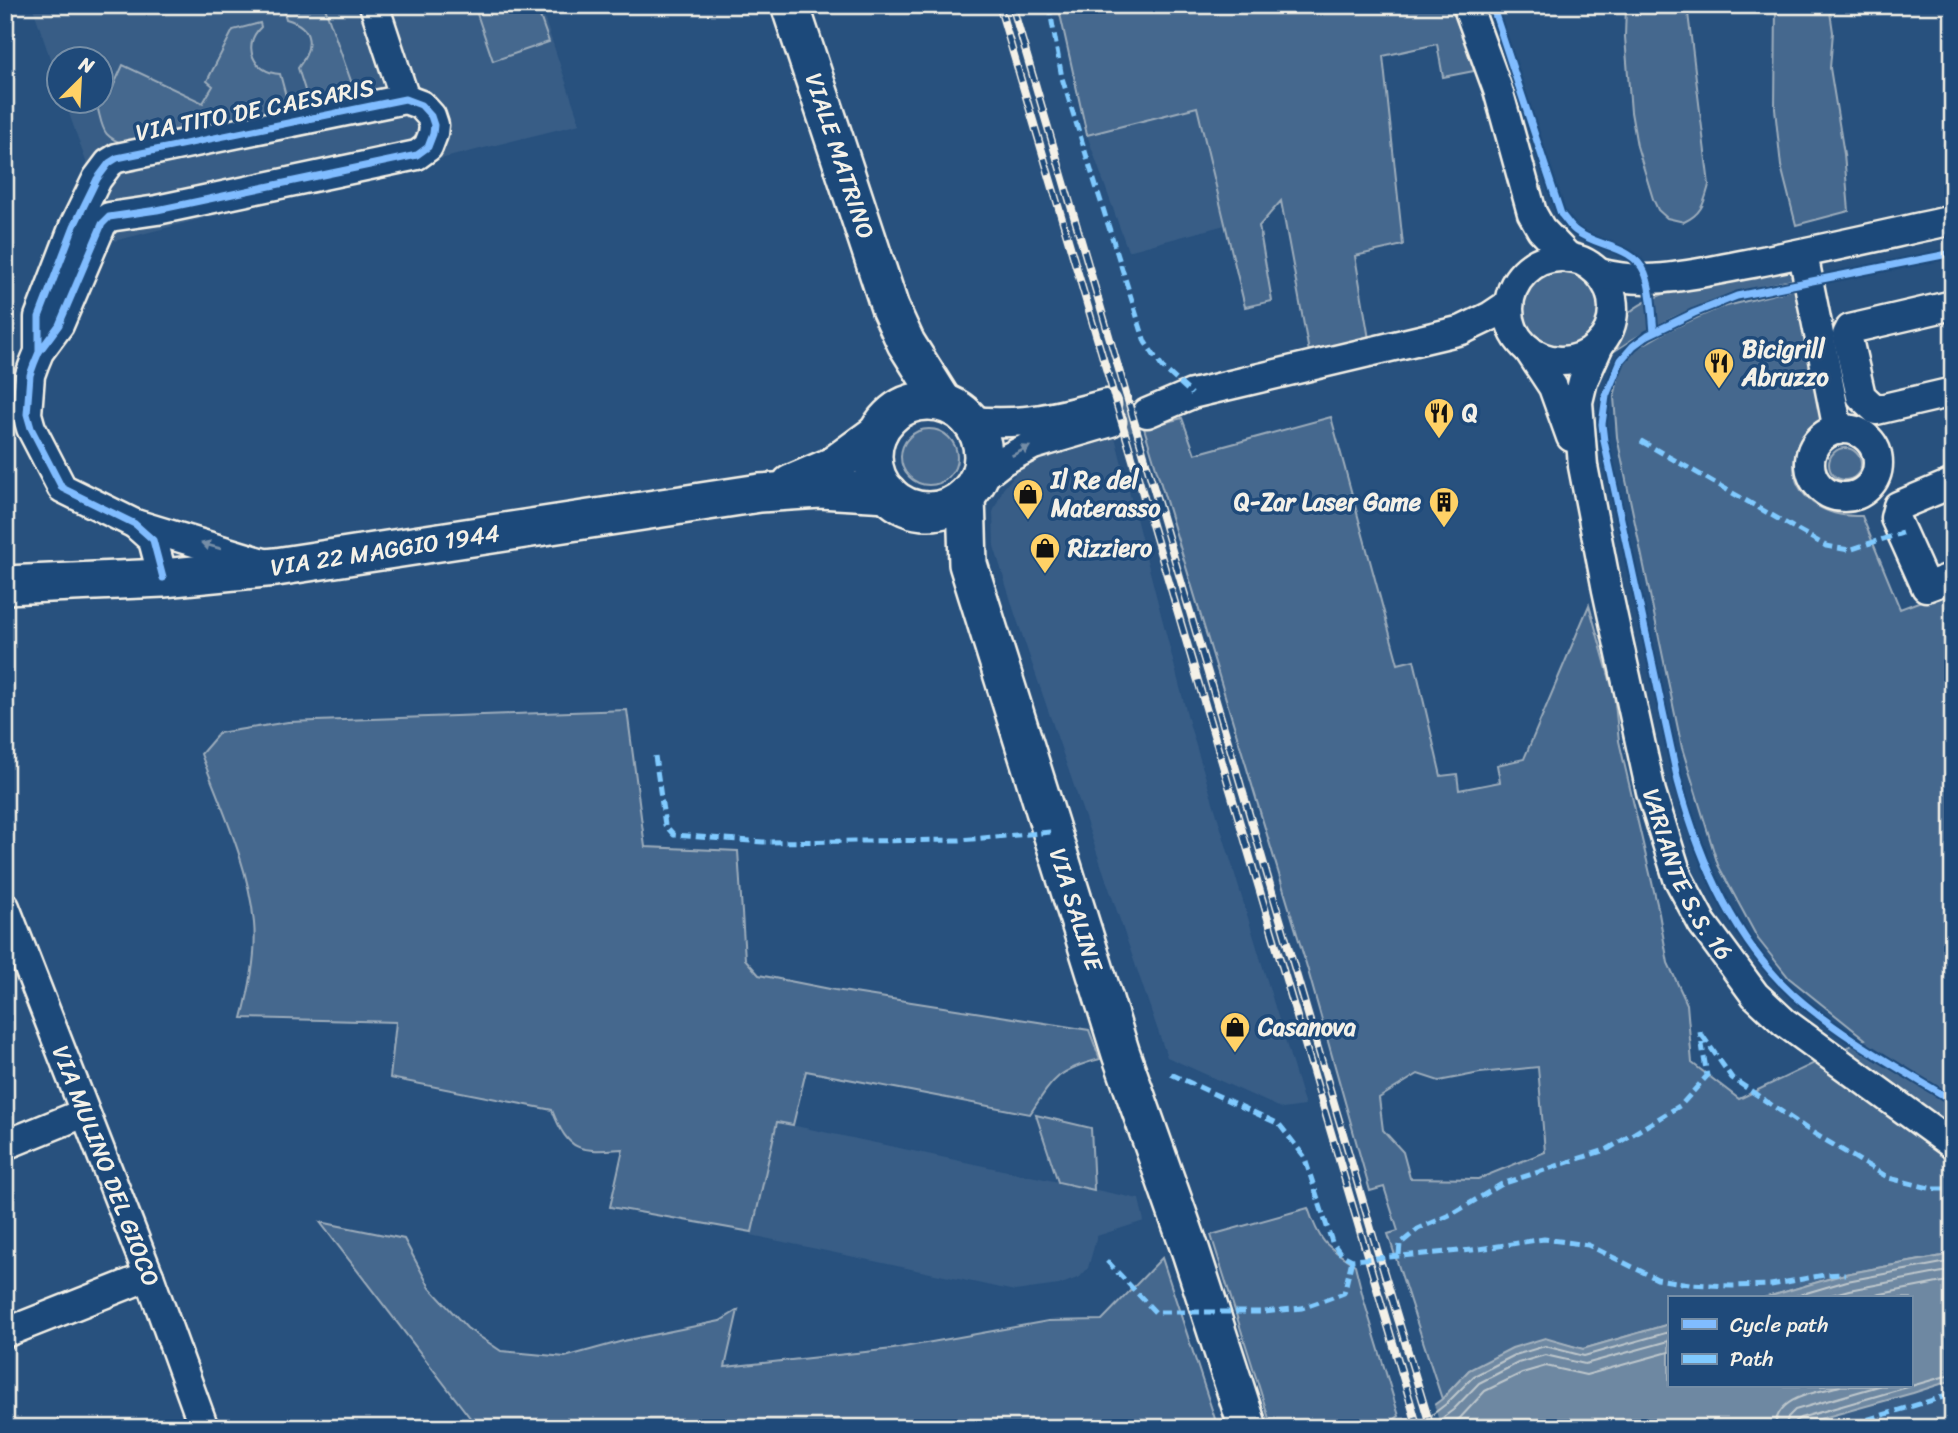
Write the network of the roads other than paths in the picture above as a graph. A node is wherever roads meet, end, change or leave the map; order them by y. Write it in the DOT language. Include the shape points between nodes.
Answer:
graph roads {
  1 [pos="374,5"];
  2 [pos="790,5"];
  3 [pos="1467,5"];
  4 [pos="405,99"];
  5 [pos="103,170"];
  6 [pos="1532,213"];
  7 [pos="134,214"];
  8 [pos="1953,220"];
  9 [pos="87,226"];
  10 [pos="1802,254"];
  11 [pos="1569,258"];
  12 [pos="1523,273"];
  13 [pos="1599,273"];
  14 [pos="1675,278"];
  15 [pos="1509,304"];
  16 [pos="1953,306"];
  17 [pos="890,308"];
  18 [pos="1462,330"];
  19 [pos="1606,333"];
  20 [pos="1525,346"];
  21 [pos="1953,391"];
  22 [pos="1144,403"];
  23 [pos="957,412"];
  24 [pos="885,424"];
  25 [pos="1838,430"];
  26 [pos="1953,483"];
  27 [pos="972,489"];
  28 [pos="760,494"];
  29 [pos="1589,500"];
  30 [pos="901,501"];
  31 [pos="135,524"];
  32 [pos="968,564"];
  33 [pos="276,567"];
  34 [pos="1953,577"];
  35 [pos="163,578"];
  36 [pos="5,585"];
  37 [pos="8,922"];
  38 [pos="84,1113"];
  39 [pos="1953,1145"];
  40 [pos="5,1146"];
  41 [pos="149,1276"];
  42 [pos="5,1333"];
  43 [pos="204,1428"];
  44 [pos="1248,1428"];
  1 -- 4 [label="street"];
  2 -- 17 [label="main road, VIALE MATRINO"];
  3 -- 6 [label="street" via="1498,90"];
  4 -- 5 [label="street, VIA TITO DE CAESARIS" via="123,156"];
  4 -- 7 [label="street, VIA TITO DE CAESARIS" via="425,109 433,125 428,147 417,156"];
  5 -- 7 [label="street" via="100,188 108,205"];
  5 -- 9 [label="street" via="91,190"];
  6 -- 11 [label="street"];
  6 -- 12 [label="street"];
  7 -- 9 [label="street, VIA TITO DE CAESARIS"];
  8 -- 10 [label="street"];
  9 -- 31 [label="street" via="60,325 39,352 30,375 27,414 62,488"];
  10 -- 14 [label="street"];
  10 -- 25 [label="street"];
  11 -- 12 [label="street" via="1552,257"];
  11 -- 13 [label="street"];
  12 -- 15 [label="street"];
  13 -- 14 [label="street" via="1630,279"];
  13 -- 19 [label="street" via="1612,296"];
  14 -- 19 [label="street" via="1638,297"];
  15 -- 18 [label="street"];
  15 -- 20 [label="street" via="1511,324"];
  16 -- 21 [label="street" via="1850,329 1847,335 1861,396 1876,410"];
  17 -- 23 [label="main road, VIALE MATRINO" via="906,343"];
  17 -- 24 [label="main road, VIALE MATRINO" via="895,355"];
  18 -- 20 [label="street" via="1498,332"];
  18 -- 22 [label="street"];
  19 -- 20 [label="street" via="1588,353 1565,360 1542,357"];
  19 -- 29 [label="street, VARIANTE S.S. 16" via="1578,402"];
  20 -- 29 [label="street, VARIANTE S.S. 16" via="1557,397"];
  23 -- 24 [label="main road" via="925,401 907,405"];
  23 -- 27 [label="main road" via="980,435 984,450 983,466"];
  27 -- 23 [label="street, one-way" via="1004,460 1109,413 999,424"];
  24 -- 28 [label="main road, VIA 22 MAGGIO 1944" via="832,466"];
  24 -- 30 [label="main road" via="874,449 874,465 879,480"];
  26 -- 34 [label="street" via="1898,506 1895,518 1926,587"];
  27 -- 30 [label="main road" via="941,509 927,511"];
  27 -- 32 [label="main road, VIA SALINE"];
  28 -- 30 [label="main road, VIA 22 MAGGIO 1944" via="820,489"];
  28 -- 33 [label="main road, VIA 22 MAGGIO 1944"];
  29 -- 39 [label="street, VARIANTE S.S. 16" via="1651,792 1678,878 1702,922 1755,995 1784,1022"];
  30 -- 32 [label="main road, VIA SALINE"];
  33 -- 31 [label="street, one-way"];
  31 -- 35 [label="street" via="153,540"];
  32 -- 44 [label="main road, VIA SALINE" via="1121,1054"];
  33 -- 35 [label="main road, VIA 22 MAGGIO 1944"];
  35 -- 36 [label="main road, VIA 22 MAGGIO 1944"];
  37 -- 38 [label="street, VIA MULINO DEL GIOCO"];
  38 -- 40 [label="street"];
  38 -- 41 [label="street, VIA MULINO DEL GIOCO"];
  41 -- 42 [label="street"];
  41 -- 43 [label="street, VIA MULINO DEL GIOCO"];
}
